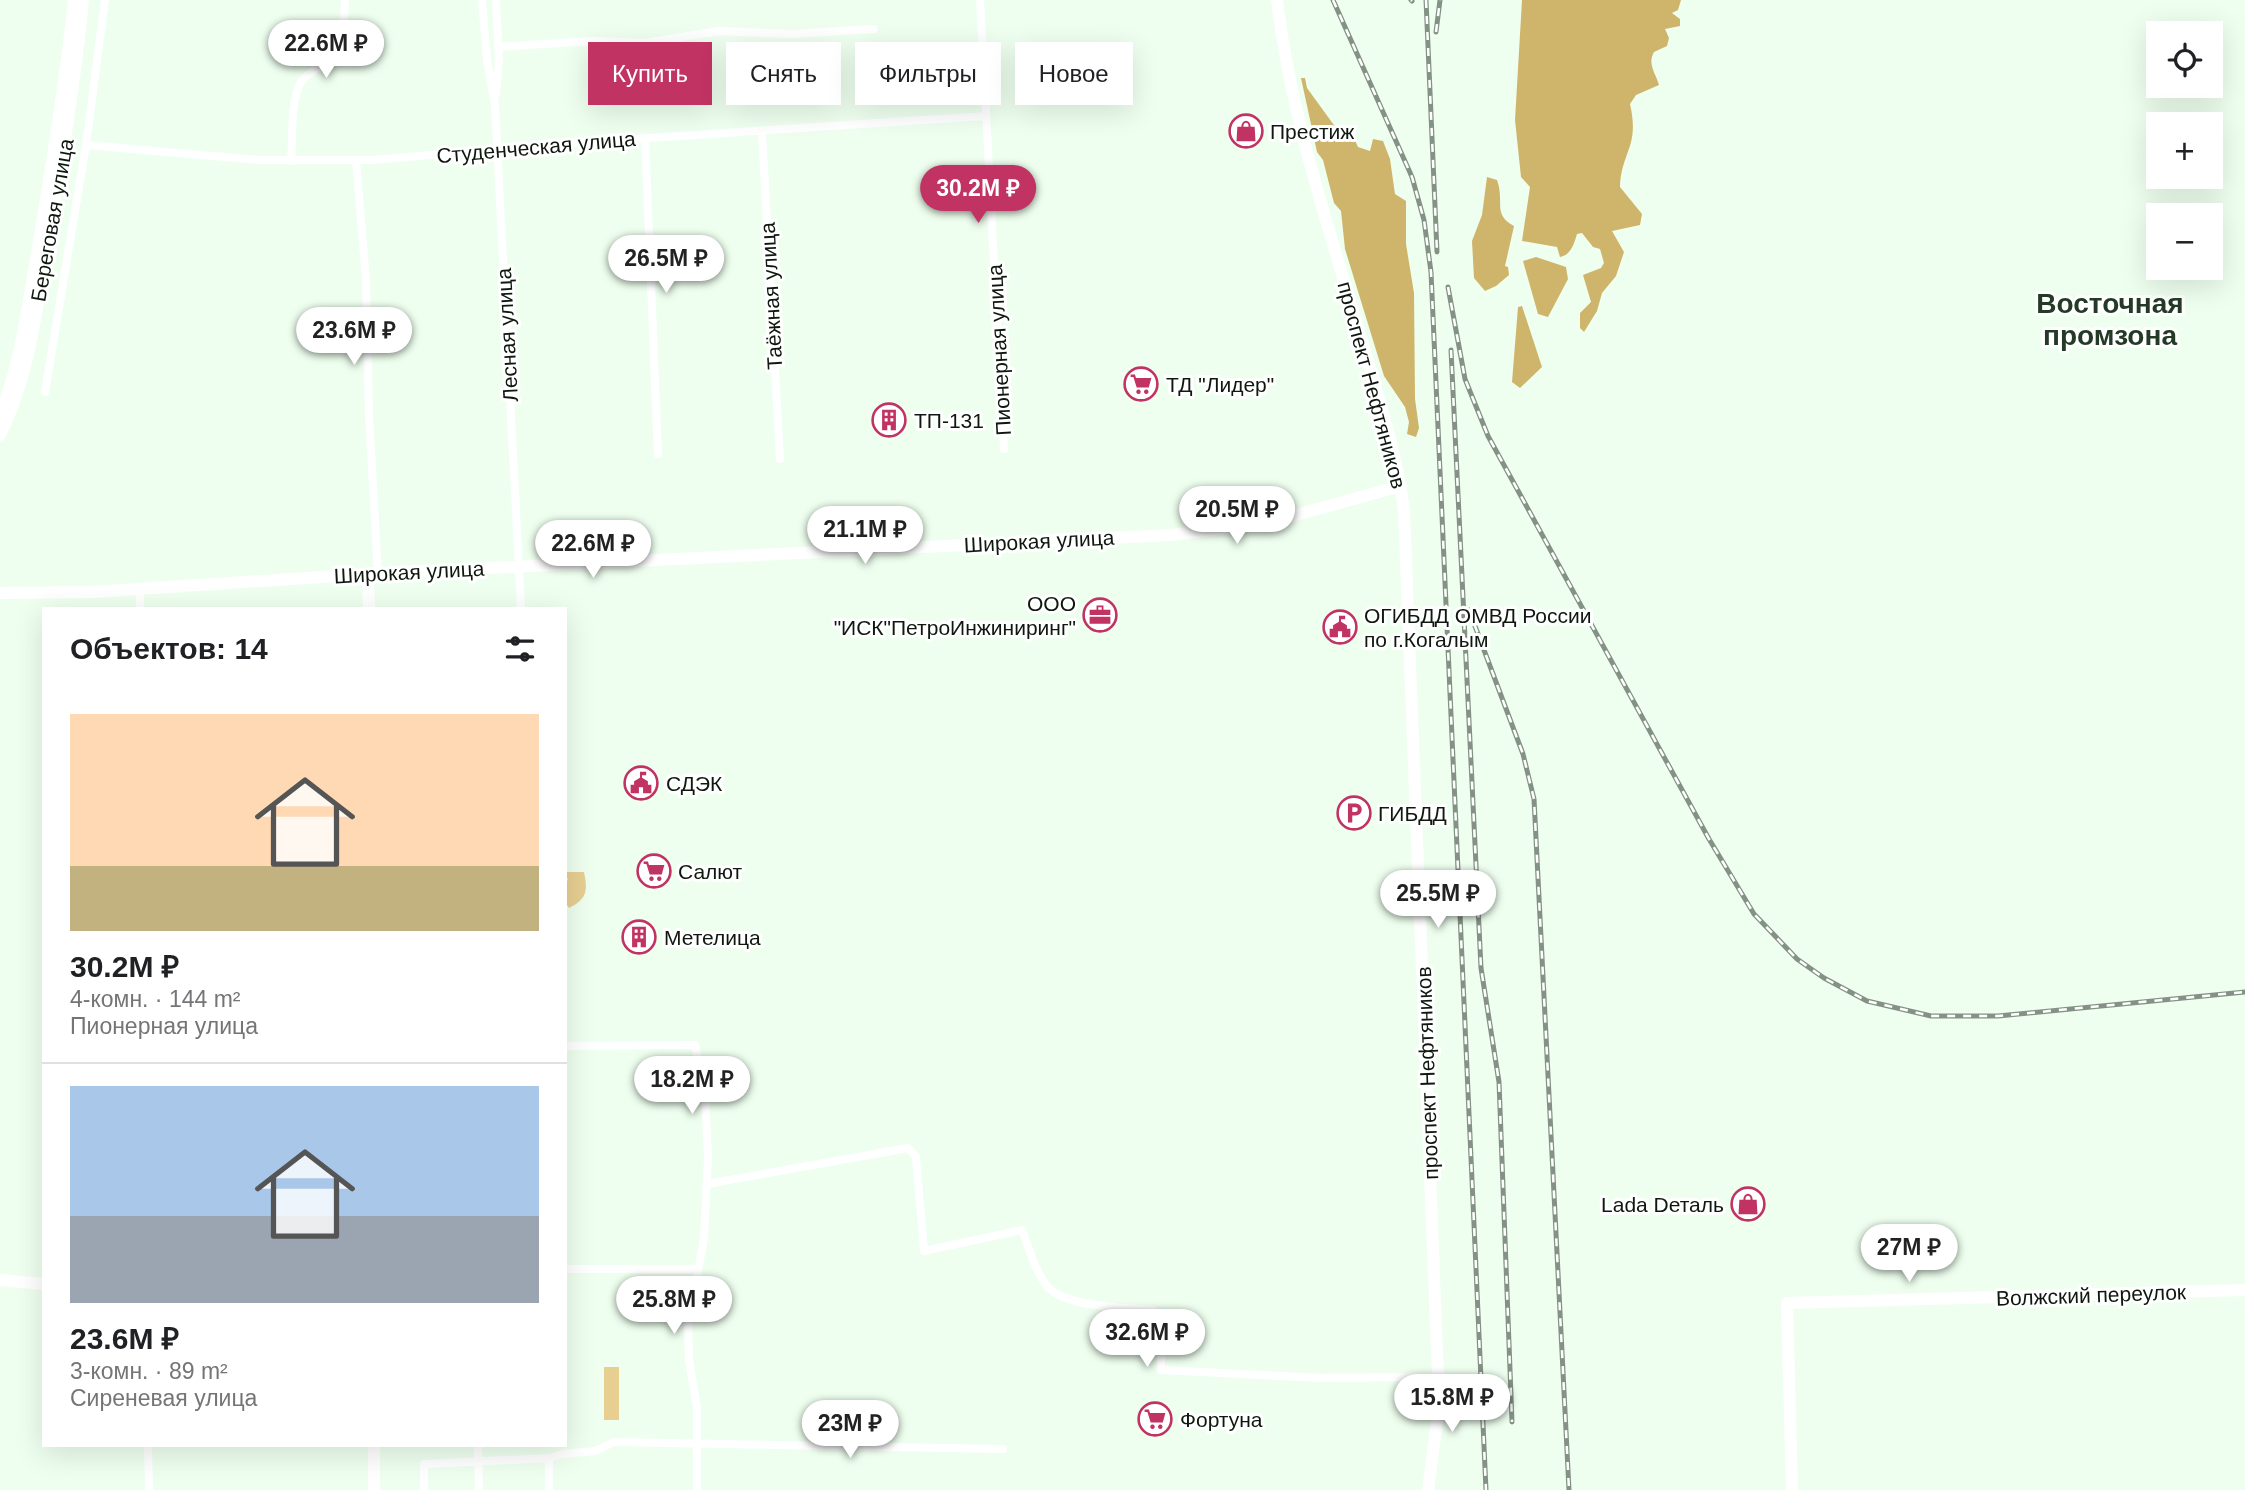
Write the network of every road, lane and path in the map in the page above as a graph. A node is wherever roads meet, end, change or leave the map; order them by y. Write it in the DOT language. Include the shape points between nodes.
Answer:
graph roads {
  1 [pos="74,0"];
  2 [pos="83,0"];
  3 [pos="105,0"];
  4 [pos="345,0"];
  5 [pos="482,0"];
  6 [pos="496,0"];
  7 [pos="979,0"];
  8 [pos="1278,0"];
  9 [pos="874,29"];
  10 [pos="498,47"];
  11 [pos="495,104"];
  12 [pos="986,116"];
  13 [pos="762,132"];
  14 [pos="645,138"];
  15 [pos="86,145"];
  16 [pos="498,151"];
  17 [pos="356,160"];
  18 [pos="291,161"];
  19 [pos="45,392"];
  20 [pos="0,415"];
  21 [pos="0,435"];
  22 [pos="1004,449"];
  23 [pos="658,454"];
  24 [pos="779,459"];
  25 [pos="1401,486"];
  26 [pos="520,567"];
  27 [pos="373,574"];
  28 [pos="139,589"];
  29 [pos="0,593"];
  30 [pos="140,607"];
  31 [pos="369,607"];
  32 [pos="521,607"];
  33 [pos="567,1046"];
  34 [pos="708,1184"];
  35 [pos="567,1269"];
  36 [pos="698,1269"];
  37 [pos="0,1280"];
  38 [pos="42,1284"];
  39 [pos="2245,1290"];
  40 [pos="1438,1377"];
  41 [pos="697,1442"];
  42 [pos="148,1447"];
  43 [pos="374,1447"];
  44 [pos="478,1447"];
  45 [pos="1003,1450"];
  46 [pos="549,1458"];
  47 [pos="478,1463"];
  48 [pos="149,1490"];
  49 [pos="374,1490"];
  50 [pos="424,1490"];
  51 [pos="479,1490"];
  52 [pos="549,1490"];
  53 [pos="697,1490"];
  54 [pos="1428,1490"];
  55 [pos="1792,1490"];
  1 -- 20 [label="main road, Береговая улица" via="61,109 26,316"];
  2 -- 21 [label="main road, Береговая улица" via="70,110 29,351 18,394"];
  3 -- 15 [label="street"];
  4 -- 18 [label="street" via="344,21 331,52 307,74 297,91"];
  5 -- 11 [label="street, Лесная улица"];
  6 -- 10 [label="street, Лесная улица"];
  7 -- 12 [label="street, Пионерная улица"];
  8 -- 25 [label="main road, проспект Нефтяников" via="1304,144"];
  9 -- 10 [label="street" via="791,34 719,31 645,43 610,40"];
  10 -- 11 [label="street, Лесная улица"];
  11 -- 16 [label="street, Лесная улица"];
  12 -- 13 [label="street, Студенческая улица"];
  12 -- 22 [label="street, Пионерная улица"];
  13 -- 14 [label="street, Студенческая улица"];
  13 -- 24 [label="street, Таёжная улица"];
  14 -- 16 [label="street, Студенческая улица"];
  14 -- 23 [label="street"];
  15 -- 18 [label="street, Студенческая улица"];
  15 -- 19 [label="street"];
  16 -- 17 [label="street, Студенческая улица"];
  16 -- 26 [label="street, Лесная улица"];
  17 -- 18 [label="street, Студенческая улица"];
  17 -- 27 [label="street" via="366,279"];
  25 -- 26 [label="main road, Широкая улица" via="1263,524 1214,532"];
  25 -- 40 [label="main road, проспект Нефтяников" via="1408,564"];
  26 -- 27 [label="main road, Широкая улица"];
  26 -- 32 [label="street, Лесная улица"];
  27 -- 28 [label="main road, Широкая улица"];
  27 -- 31 [label="main road"];
  28 -- 29 [label="main road, Широкая улица"];
  28 -- 30 [label="street"];
  33 -- 34 [label="street" via="695,1045 705,1093"];
  34 -- 36 [label="street"];
  34 -- 40 [label="street" via="908,1148 916,1157 924,1251 1022,1230 1042,1279 1054,1293 1073,1300 1153,1310 1161,1335 1161,1370 1340,1379"];
  35 -- 36 [label="street"];
  36 -- 41 [label="street" via="688,1326"];
  37 -- 38 [label="main road"];
  39 -- 55 [label="main road, Волжский переулок" via="1787,1303"];
  40 -- 54 [label="main road, проспект Нефтяников"];
  41 -- 45 [label="street"];
  41 -- 46 [label="street" via="614,1443 595,1451"];
  41 -- 53 [label="street"];
  42 -- 48 [label="street"];
  43 -- 49 [label="main road"];
  44 -- 47 [label="street"];
  46 -- 47 [label="street"];
  46 -- 52 [label="street"];
  47 -- 50 [label="street" via="424,1464"];
  47 -- 51 [label="street"];
}
